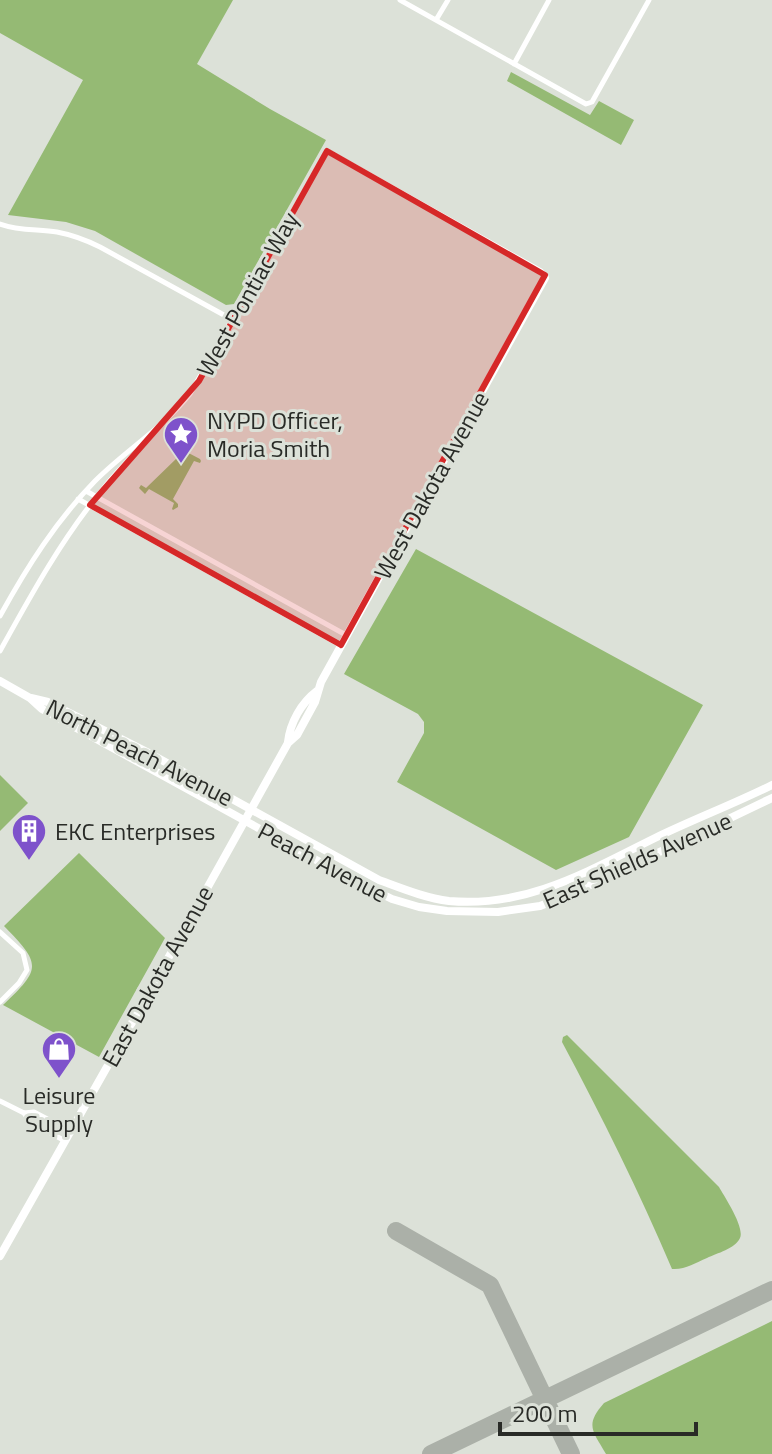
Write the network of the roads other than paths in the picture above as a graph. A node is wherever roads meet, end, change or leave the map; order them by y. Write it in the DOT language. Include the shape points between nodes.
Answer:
graph roads {
  1 [pos="400,0"];
  2 [pos="448,0"];
  3 [pos="549,0"];
  4 [pos="649,0"];
  5 [pos="436,20"];
  6 [pos="514,64"];
  7 [pos="0,224"];
  8 [pos="545,278"];
  9 [pos="233,320"];
  10 [pos="156,430"];
  11 [pos="86,491"];
  12 [pos="97,496"];
  13 [pos="78,499"];
  14 [pos="90,505"];
  15 [pos="0,616"];
  16 [pos="347,635"];
  17 [pos="341,645"];
  18 [pos="0,651"];
  19 [pos="0,681"];
  20 [pos="30,698"];
  21 [pos="772,785"];
  22 [pos="772,798"];
  23 [pos="250,808"];
  24 [pos="244,821"];
  25 [pos="596,867"];
  26 [pos="602,879"];
  27 [pos="499,901"];
  28 [pos="498,912"];
  29 [pos="0,932"];
  30 [pos="0,1002"];
  31 [pos="0,1101"];
  32 [pos="24,1113"];
  33 [pos="70,1131"];
  34 [pos="65,1141"];
  35 [pos="0,1256"];
  1 -- 5 [label="street"];
  2 -- 5 [label="street"];
  3 -- 6 [label="street"];
  4 -- 6 [label="street" via="589,104"];
  5 -- 6 [label="street"];
  7 -- 9 [label="street" via="83,239"];
  8 -- 9 [label="street, West Pontiac Way" via="541,271 327,151"];
  8 -- 16 [label="main road, West Dakota Avenue"];
  9 -- 10 [label="street, West Pontiac Way" via="190,394"];
  10 -- 11 [label="street, West Pontiac Way"];
  10 -- 12 [label="street, West Pontiac Way"];
  11 -- 12 [label="street"];
  11 -- 13 [label="street, West Pontiac Way"];
  12 -- 14 [label="street, West Pontiac Way"];
  12 -- 16 [label="street"];
  13 -- 14 [label="street"];
  13 -- 15 [label="street, West Pontiac Way" via="36,553"];
  14 -- 17 [label="street"];
  14 -- 18 [label="street, West Pontiac Way" via="40,578"];
  16 -- 17 [label="main road, West Dakota Avenue"];
  17 -- 23 [label="main road, West Dakota Avenue"];
  19 -- 20 [label="main road, North Peach Avenue"];
  20 -- 23 [label="main road, North Peach Avenue" via="48,702"];
  20 -- 24 [label="main road, North Peach Avenue"];
  21 -- 25 [label="main road, East Shields Avenue"];
  22 -- 26 [label="main road, East Shields Avenue"];
  23 -- 24 [label="main road, West Dakota Avenue"];
  23 -- 27 [label="main road, Peach Avenue" via="379,880 447,901"];
  24 -- 28 [label="main road, Peach Avenue" via="392,899 447,911"];
  24 -- 33 [label="main road, East Dakota Avenue"];
  25 -- 26 [label="main road"];
  25 -- 27 [label="main road, East Shields Avenue" via="538,892"];
  26 -- 28 [label="main road, East Shields Avenue" via="540,906"];
  29 -- 30 [label="street" via="23,953 27,970"];
  31 -- 32 [label="street"];
  32 -- 33 [label="street" via="34,1112"];
  32 -- 34 [label="street"];
  33 -- 34 [label="main road, East Dakota Avenue"];
  34 -- 35 [label="main road, East Dakota Avenue"];
}
